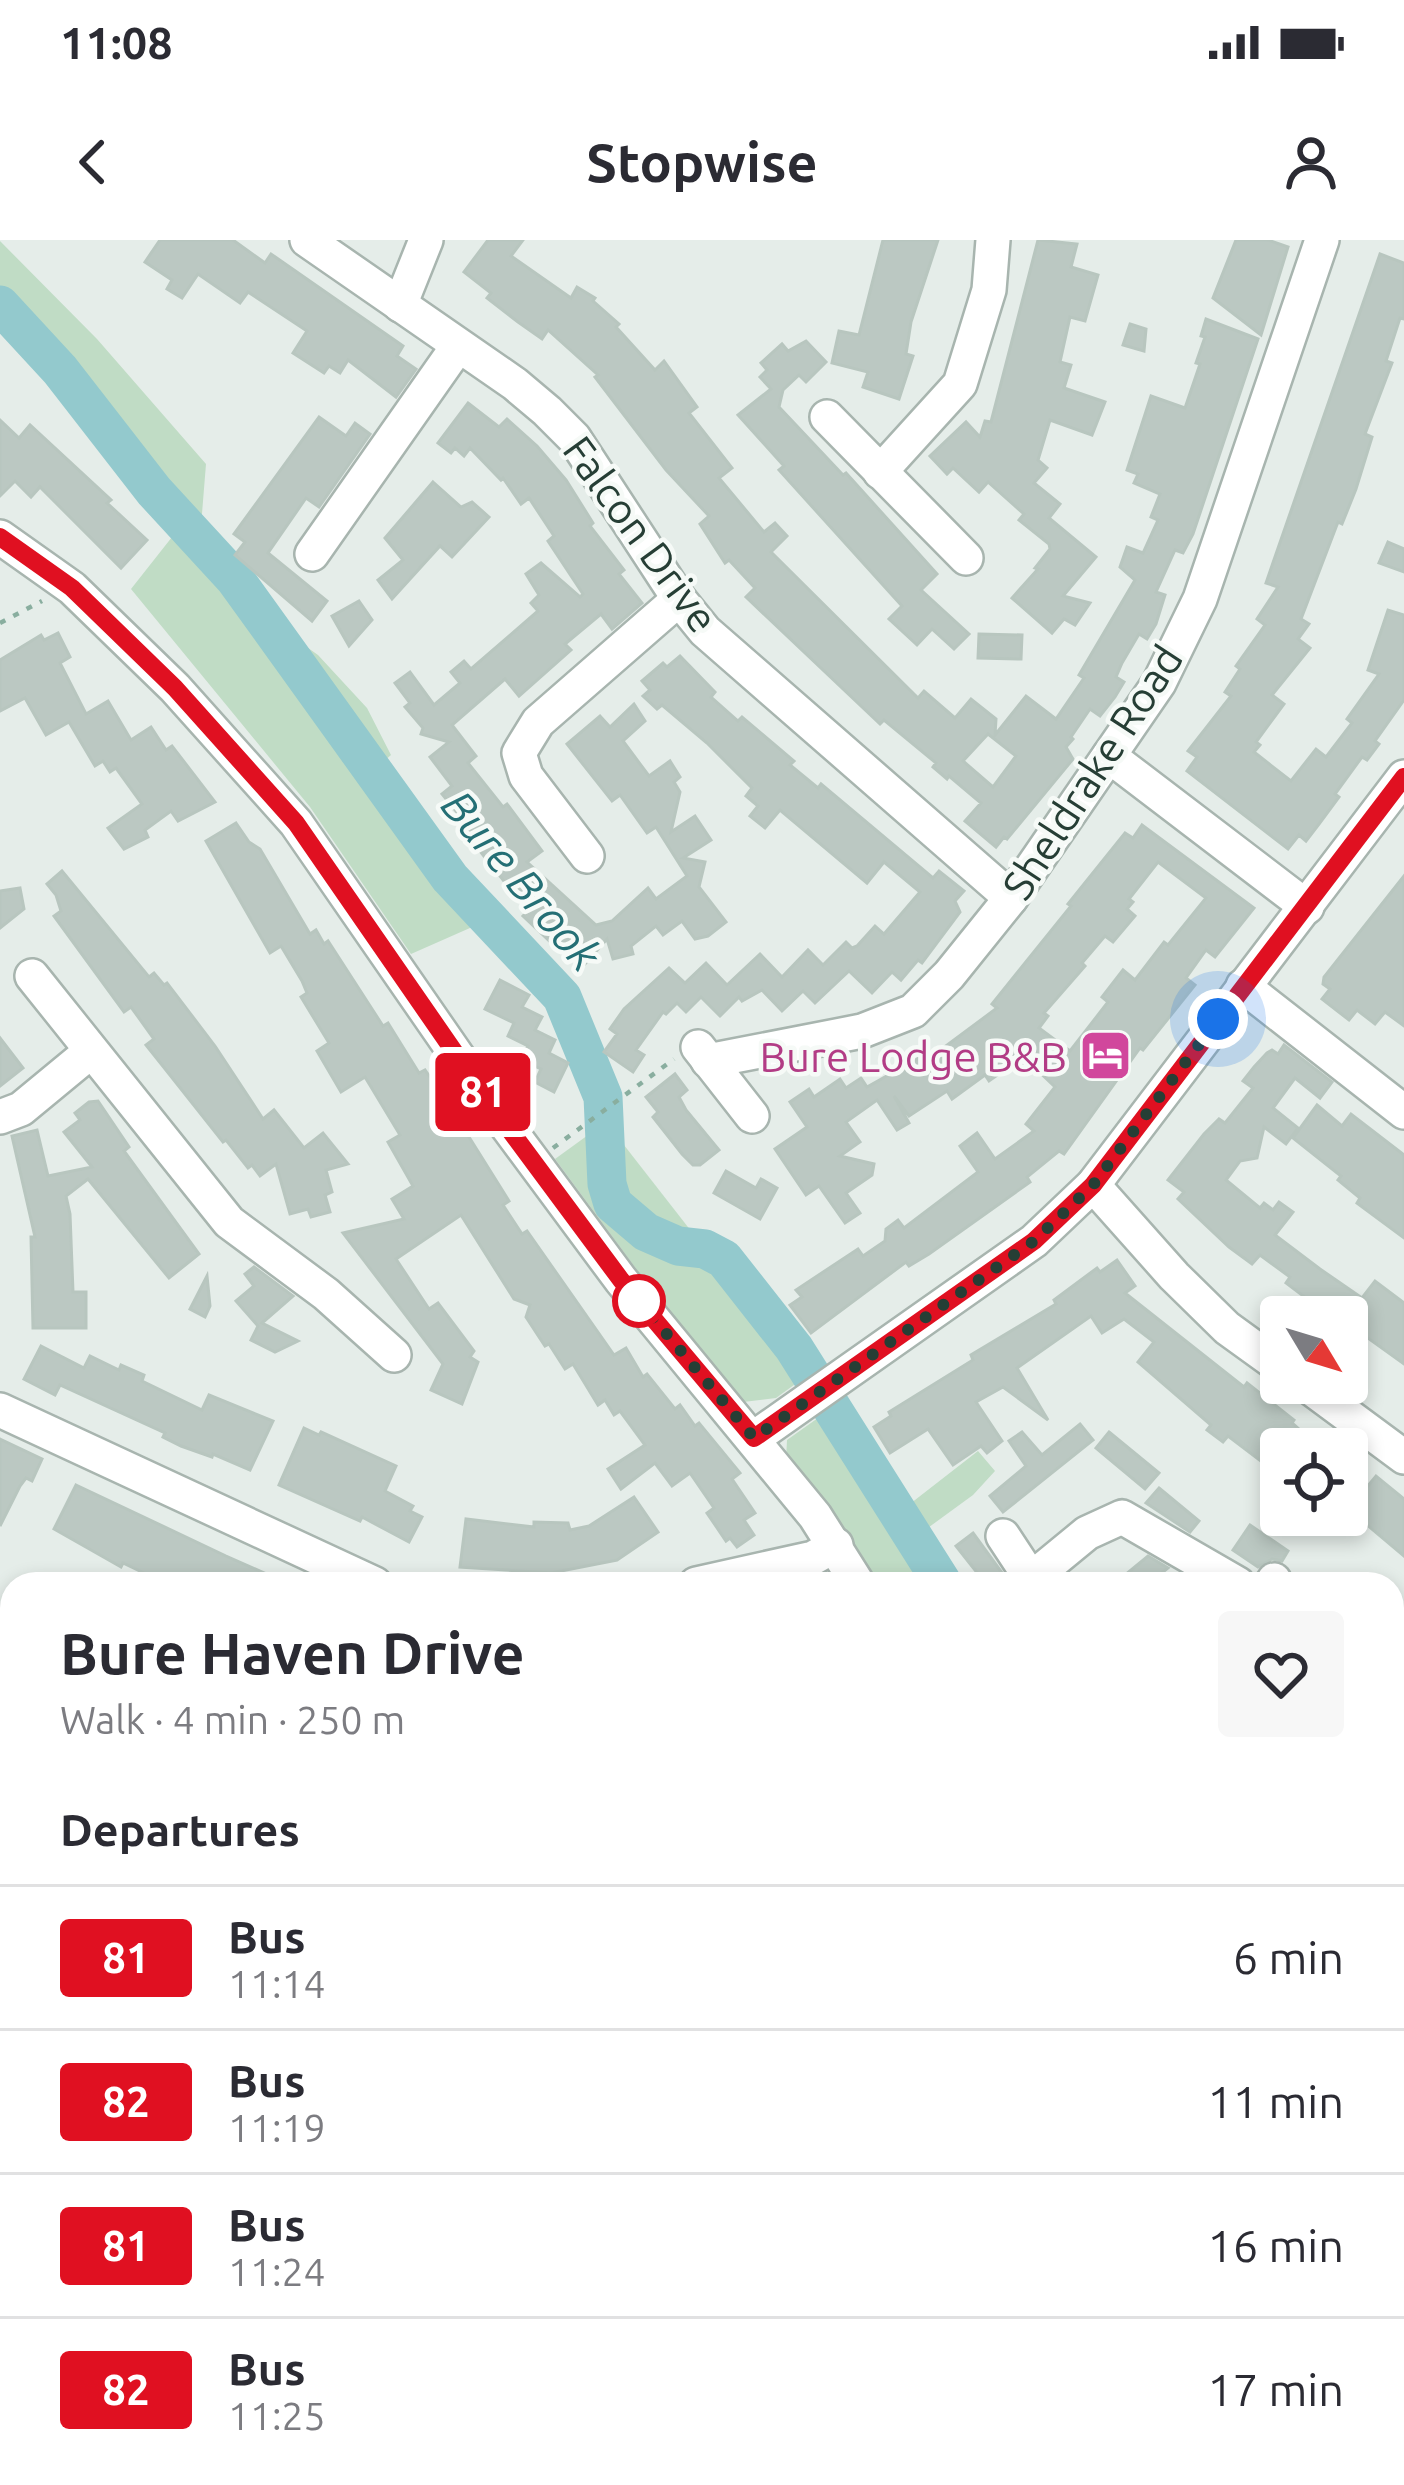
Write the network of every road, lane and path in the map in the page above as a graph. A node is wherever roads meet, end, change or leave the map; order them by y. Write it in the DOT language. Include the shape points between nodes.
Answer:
graph roads {
  1 [pos="307,240"];
  2 [pos="426,240"];
  3 [pos="993,240"];
  4 [pos="1322,240"];
  5 [pos="400,305"];
  6 [pos="458,346"];
  7 [pos="827,417"];
  8 [pos="880,472"];
  9 [pos="0,537"];
  10 [pos="312,554"];
  11 [pos="967,558"];
  12 [pos="52,597"];
  13 [pos="679,599"];
  14 [pos="0,623"];
  15 [pos="1109,756"];
  16 [pos="1400,793"];
  17 [pos="586,856"];
  18 [pos="1011,898"];
  19 [pos="1307,907"];
  20 [pos="32,976"];
  21 [pos="1243,986"];
  22 [pos="90,1052"];
  23 [pos="702,1052"];
  24 [pos="1404,1112"];
  25 [pos="752,1116"];
  26 [pos="0,1117"];
  27 [pos="533,1162"];
  28 [pos="1093,1185"];
  29 [pos="1260,1351"];
  30 [pos="394,1355"];
  31 [pos="1332,1404"];
  32 [pos="0,1410"];
  33 [pos="754,1438"];
  34 [pos="1404,1457"];
  35 [pos="1004,1536"];
  36 [pos="836,1545"];
  37 [pos="349,1572"];
  38 [pos="750,1572"];
  39 [pos="851,1572"];
  40 [pos="1023,1572"];
  41 [pos="1037,1572"];
  42 [pos="1217,1572"];
  1 -- 5 [label="street, Falcon Drive"];
  2 -- 5 [label="street"];
  3 -- 8 [label="street" via="988,290 960,384"];
  4 -- 15 [label="street, Sheldrake Road" via="1200,599 1159,683"];
  5 -- 6 [label="street, Falcon Drive"];
  6 -- 10 [label="street"];
  6 -- 13 [label="street, Falcon Drive" via="574,438"];
  7 -- 8 [label="street"];
  8 -- 11 [label="street"];
  9 -- 27 [label="street" via="72,588 296,823"];
  12 -- 14 [label="path"];
  13 -- 17 [label="street" via="538,722 519,753 526,776"];
  13 -- 18 [label="street, Falcon Drive" via="705,631"];
  15 -- 18 [label="street, Sheldrake Road"];
  15 -- 19 [label="street"];
  16 -- 19 [label="street"];
  18 -- 23 [label="street, Sheldrake Road" via="913,1011 862,1031"];
  19 -- 21 [label="street"];
  20 -- 22 [label="street"];
  21 -- 24 [label="street"];
  21 -- 28 [label="street"];
  22 -- 26 [label="street"];
  22 -- 30 [label="street" via="229,1222"];
  23 -- 25 [label="street"];
  23 -- 27 [label="path" via="674,1060"];
  27 -- 33 [label="street"];
  28 -- 29 [label="street" via="1213,1315"];
  28 -- 33 [label="street" via="1034,1241"];
  31 -- 34 [label="street"];
  32 -- 37 [label="street"];
  33 -- 36 [label="street"];
  35 -- 40 [label="street"];
  36 -- 38 [label="street"];
  36 -- 39 [label="street"];
  41 -- 42 [label="street" via="1122,1517"];
}
